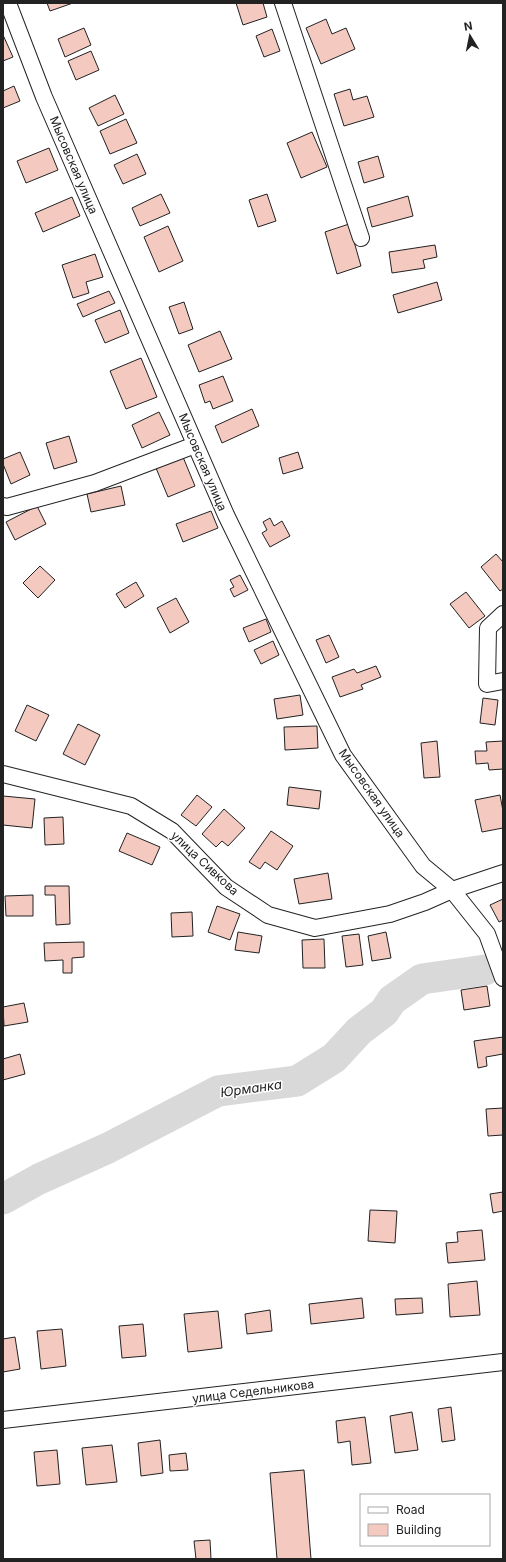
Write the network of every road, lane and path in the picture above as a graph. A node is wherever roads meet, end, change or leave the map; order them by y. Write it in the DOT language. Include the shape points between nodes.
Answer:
graph roads {
  1 [pos="8,3"];
  2 [pos="283,3"];
  3 [pos="361,238"];
  4 [pos="195,445"];
  5 [pos="3,506"];
  6 [pos="503,614"];
  7 [pos="503,681"];
  8 [pos="3,774"];
  9 [pos="503,873"];
  10 [pos="452,890"];
  11 [pos="503,978"];
  12 [pos="503,1362"];
  13 [pos="3,1420"];
  1 -- 4 [label="street, Мысовская улица" via="44,97"];
  2 -- 3 [label="street"];
  4 -- 5 [label="street" via="95,483"];
  4 -- 10 [label="street, Мысовская улица" via="226,515 343,755 423,866"];
  6 -- 7 [label="street" via="488,628 487,684"];
  8 -- 10 [label="street, улица Сивкова" via="131,806 172,831 226,886 268,916 315,928 390,914"];
  9 -- 10 [label="street, улица Сивкова"];
  10 -- 11 [label="street, Мысовская улица" via="487,934"];
  12 -- 13 [label="street, улица Седельникова"];
}
